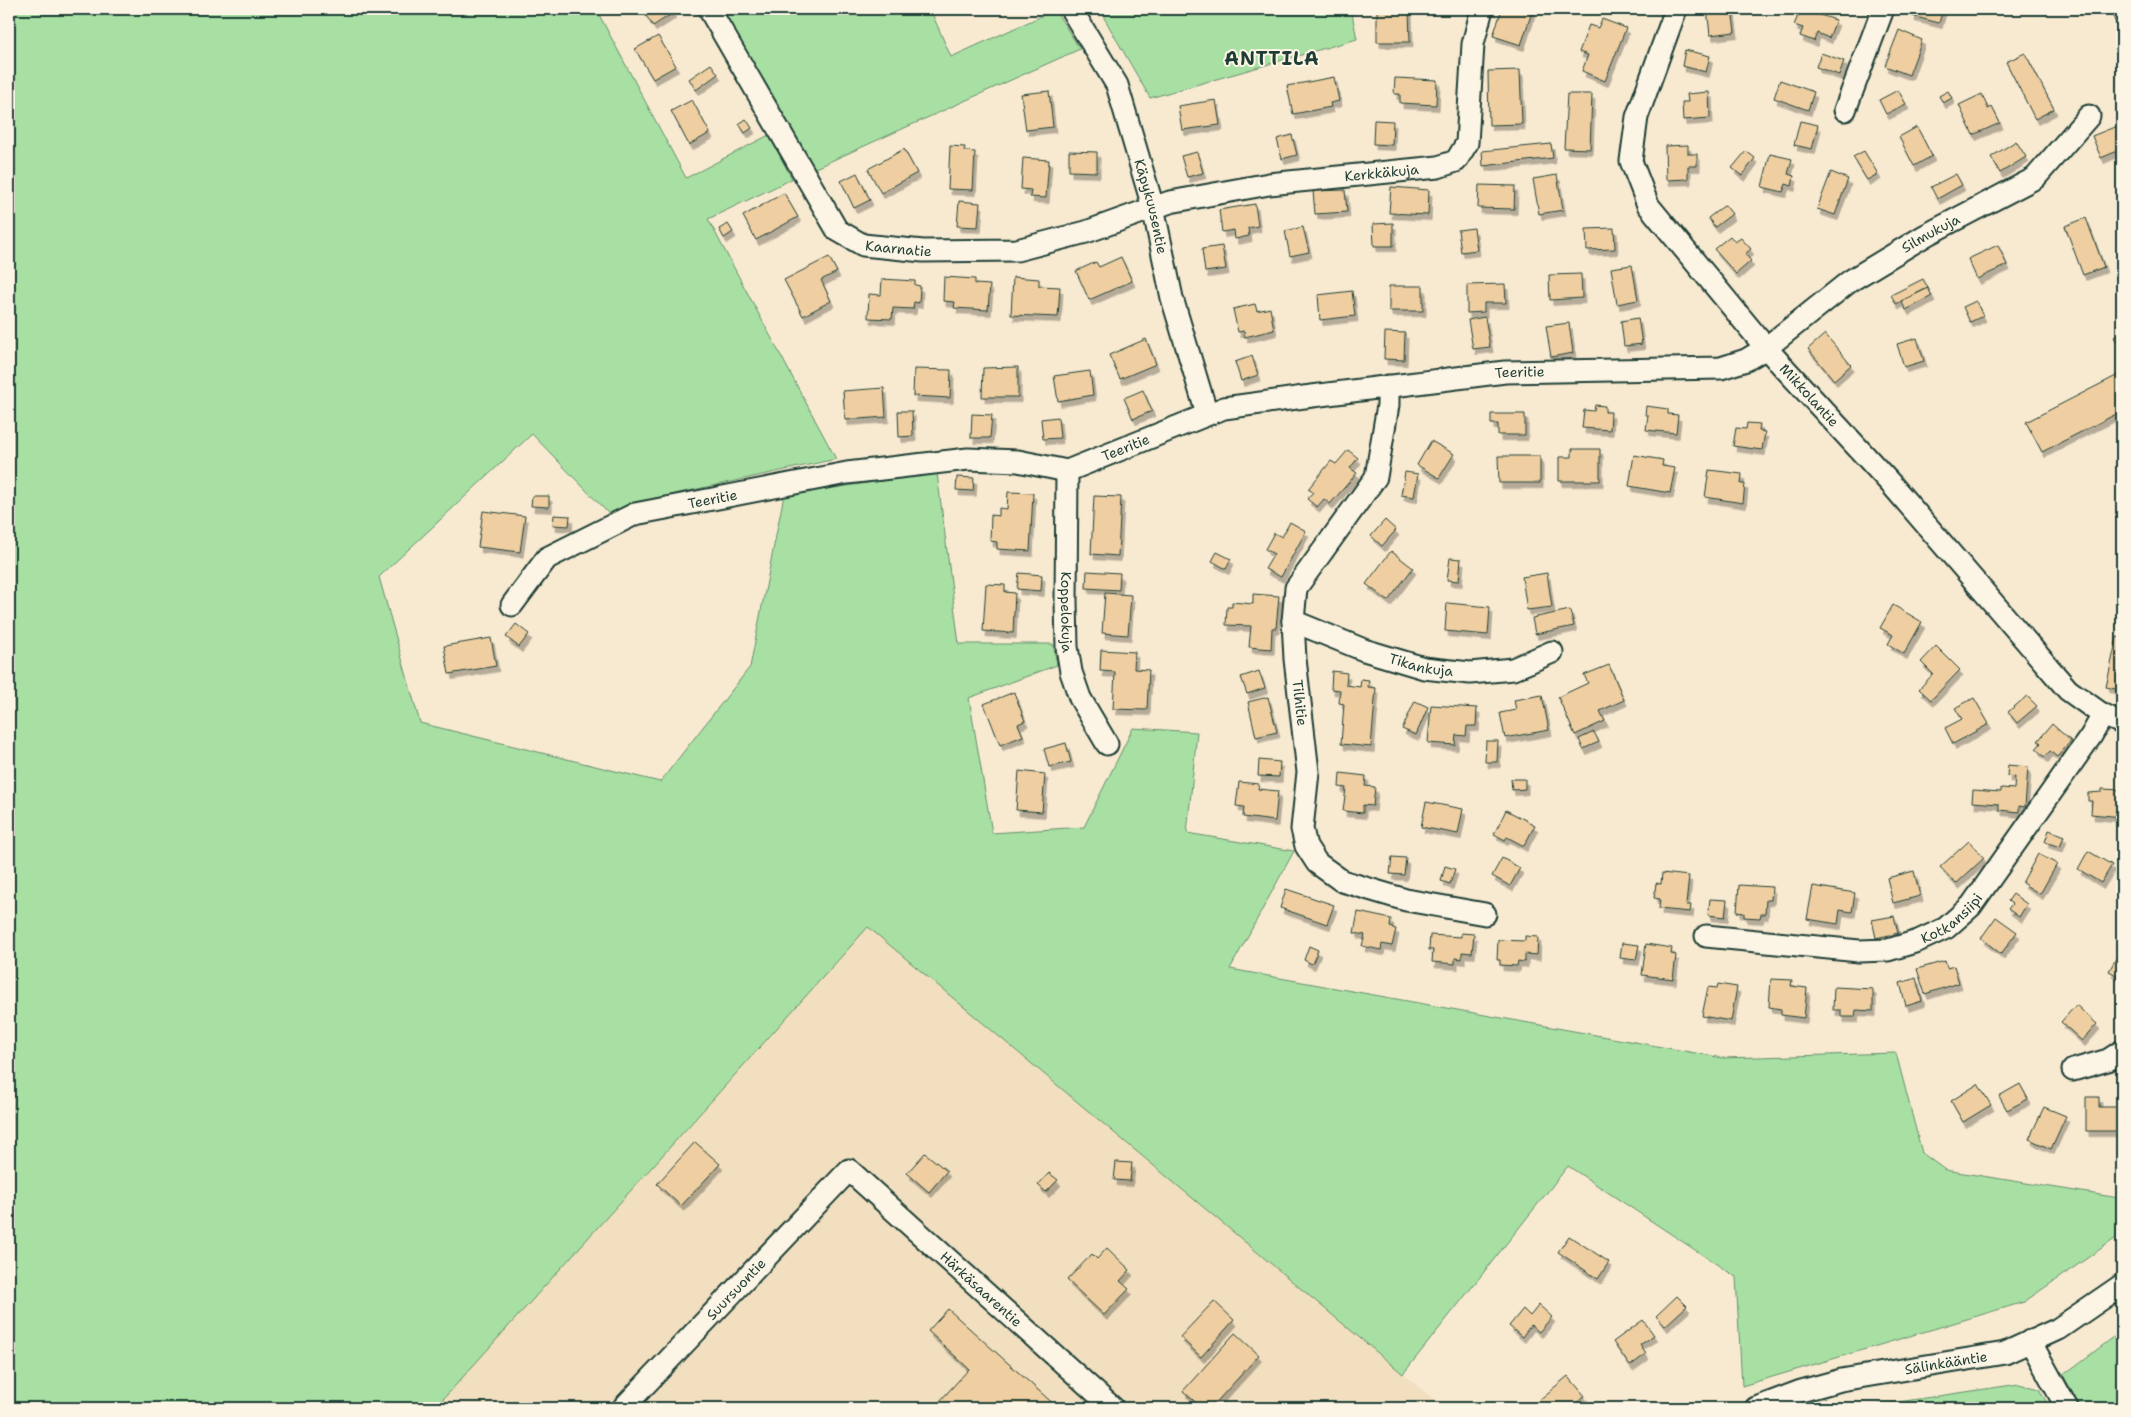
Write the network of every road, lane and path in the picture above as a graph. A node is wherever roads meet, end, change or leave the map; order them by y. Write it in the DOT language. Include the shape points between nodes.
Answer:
graph roads {
  1 [pos="709,9"];
  2 [pos="1071,9"];
  3 [pos="1482,9"];
  4 [pos="1676,9"];
  5 [pos="1883,9"];
  6 [pos="1845,110"];
  7 [pos="2090,116"];
  8 [pos="1153,208"];
  9 [pos="1766,348"];
  10 [pos="1388,386"];
  11 [pos="1207,414"];
  12 [pos="1067,471"];
  13 [pos="512,605"];
  14 [pos="1293,621"];
  15 [pos="1552,652"];
  16 [pos="2103,715"];
  17 [pos="2122,723"];
  18 [pos="1108,744"];
  19 [pos="1485,914"];
  20 [pos="1706,936"];
  21 [pos="2122,1051"];
  22 [pos="2073,1070"];
  23 [pos="848,1170"];
  24 [pos="2122,1285"];
  25 [pos="2030,1341"];
  26 [pos="623,1408"];
  27 [pos="1114,1408"];
  28 [pos="1756,1408"];
  29 [pos="2066,1408"];
  1 -- 8 [label="street, Kaarnatie" via="836,230 863,245 923,251 1017,250 1086,232"];
  2 -- 8 [label="street, Käpykuusentie" via="1118,85"];
  3 -- 8 [label="street, Kerkkäkuja" via="1474,44 1467,143 1456,160 1438,167 1269,184"];
  4 -- 9 [label="street, Mikkolantie" via="1637,117 1631,161 1648,205"];
  5 -- 6 [label="street"];
  7 -- 9 [label="street, Silmukuja" via="2035,178 1944,224 1850,281"];
  8 -- 11 [label="street, Käpykuusentie" via="1172,298"];
  9 -- 10 [label="street, Teeritie" via="1746,360 1721,368 1505,372"];
  9 -- 16 [label="street, Mikkolantie" via="1892,485 2068,690"];
  10 -- 11 [label="street, Teeritie" via="1224,408"];
  10 -- 14 [label="street, Tilhitie" via="1387,413 1376,477 1296,588"];
  11 -- 12 [label="street, Teeritie"];
  12 -- 13 [label="street, Teeritie" via="1018,462 968,459 847,473 635,514 547,558"];
  12 -- 18 [label="street, Koppelokuja" via="1066,601 1070,672 1080,698"];
  14 -- 15 [label="street, Tikankuja" via="1364,650 1424,668 1470,673 1513,669"];
  14 -- 19 [label="street, Tilhitie" via="1308,772 1302,829 1306,846 1317,863 1342,881 1406,900"];
  16 -- 17 [label="street, Mikkolantie"];
  16 -- 20 [label="street, Kotkansiipi" via="1972,906 1946,928 1888,950 1859,951"];
  21 -- 22 [label="street" via="2108,1060"];
  23 -- 26 [label="street, Suursuontie"];
  23 -- 27 [label="street, Härkäsaarentie"];
  24 -- 25 [label="street, Sälinkääntie" via="2058,1329"];
  25 -- 28 [label="street, Sälinkääntie" via="2005,1352 1842,1380"];
  25 -- 29 [label="street"];
}
